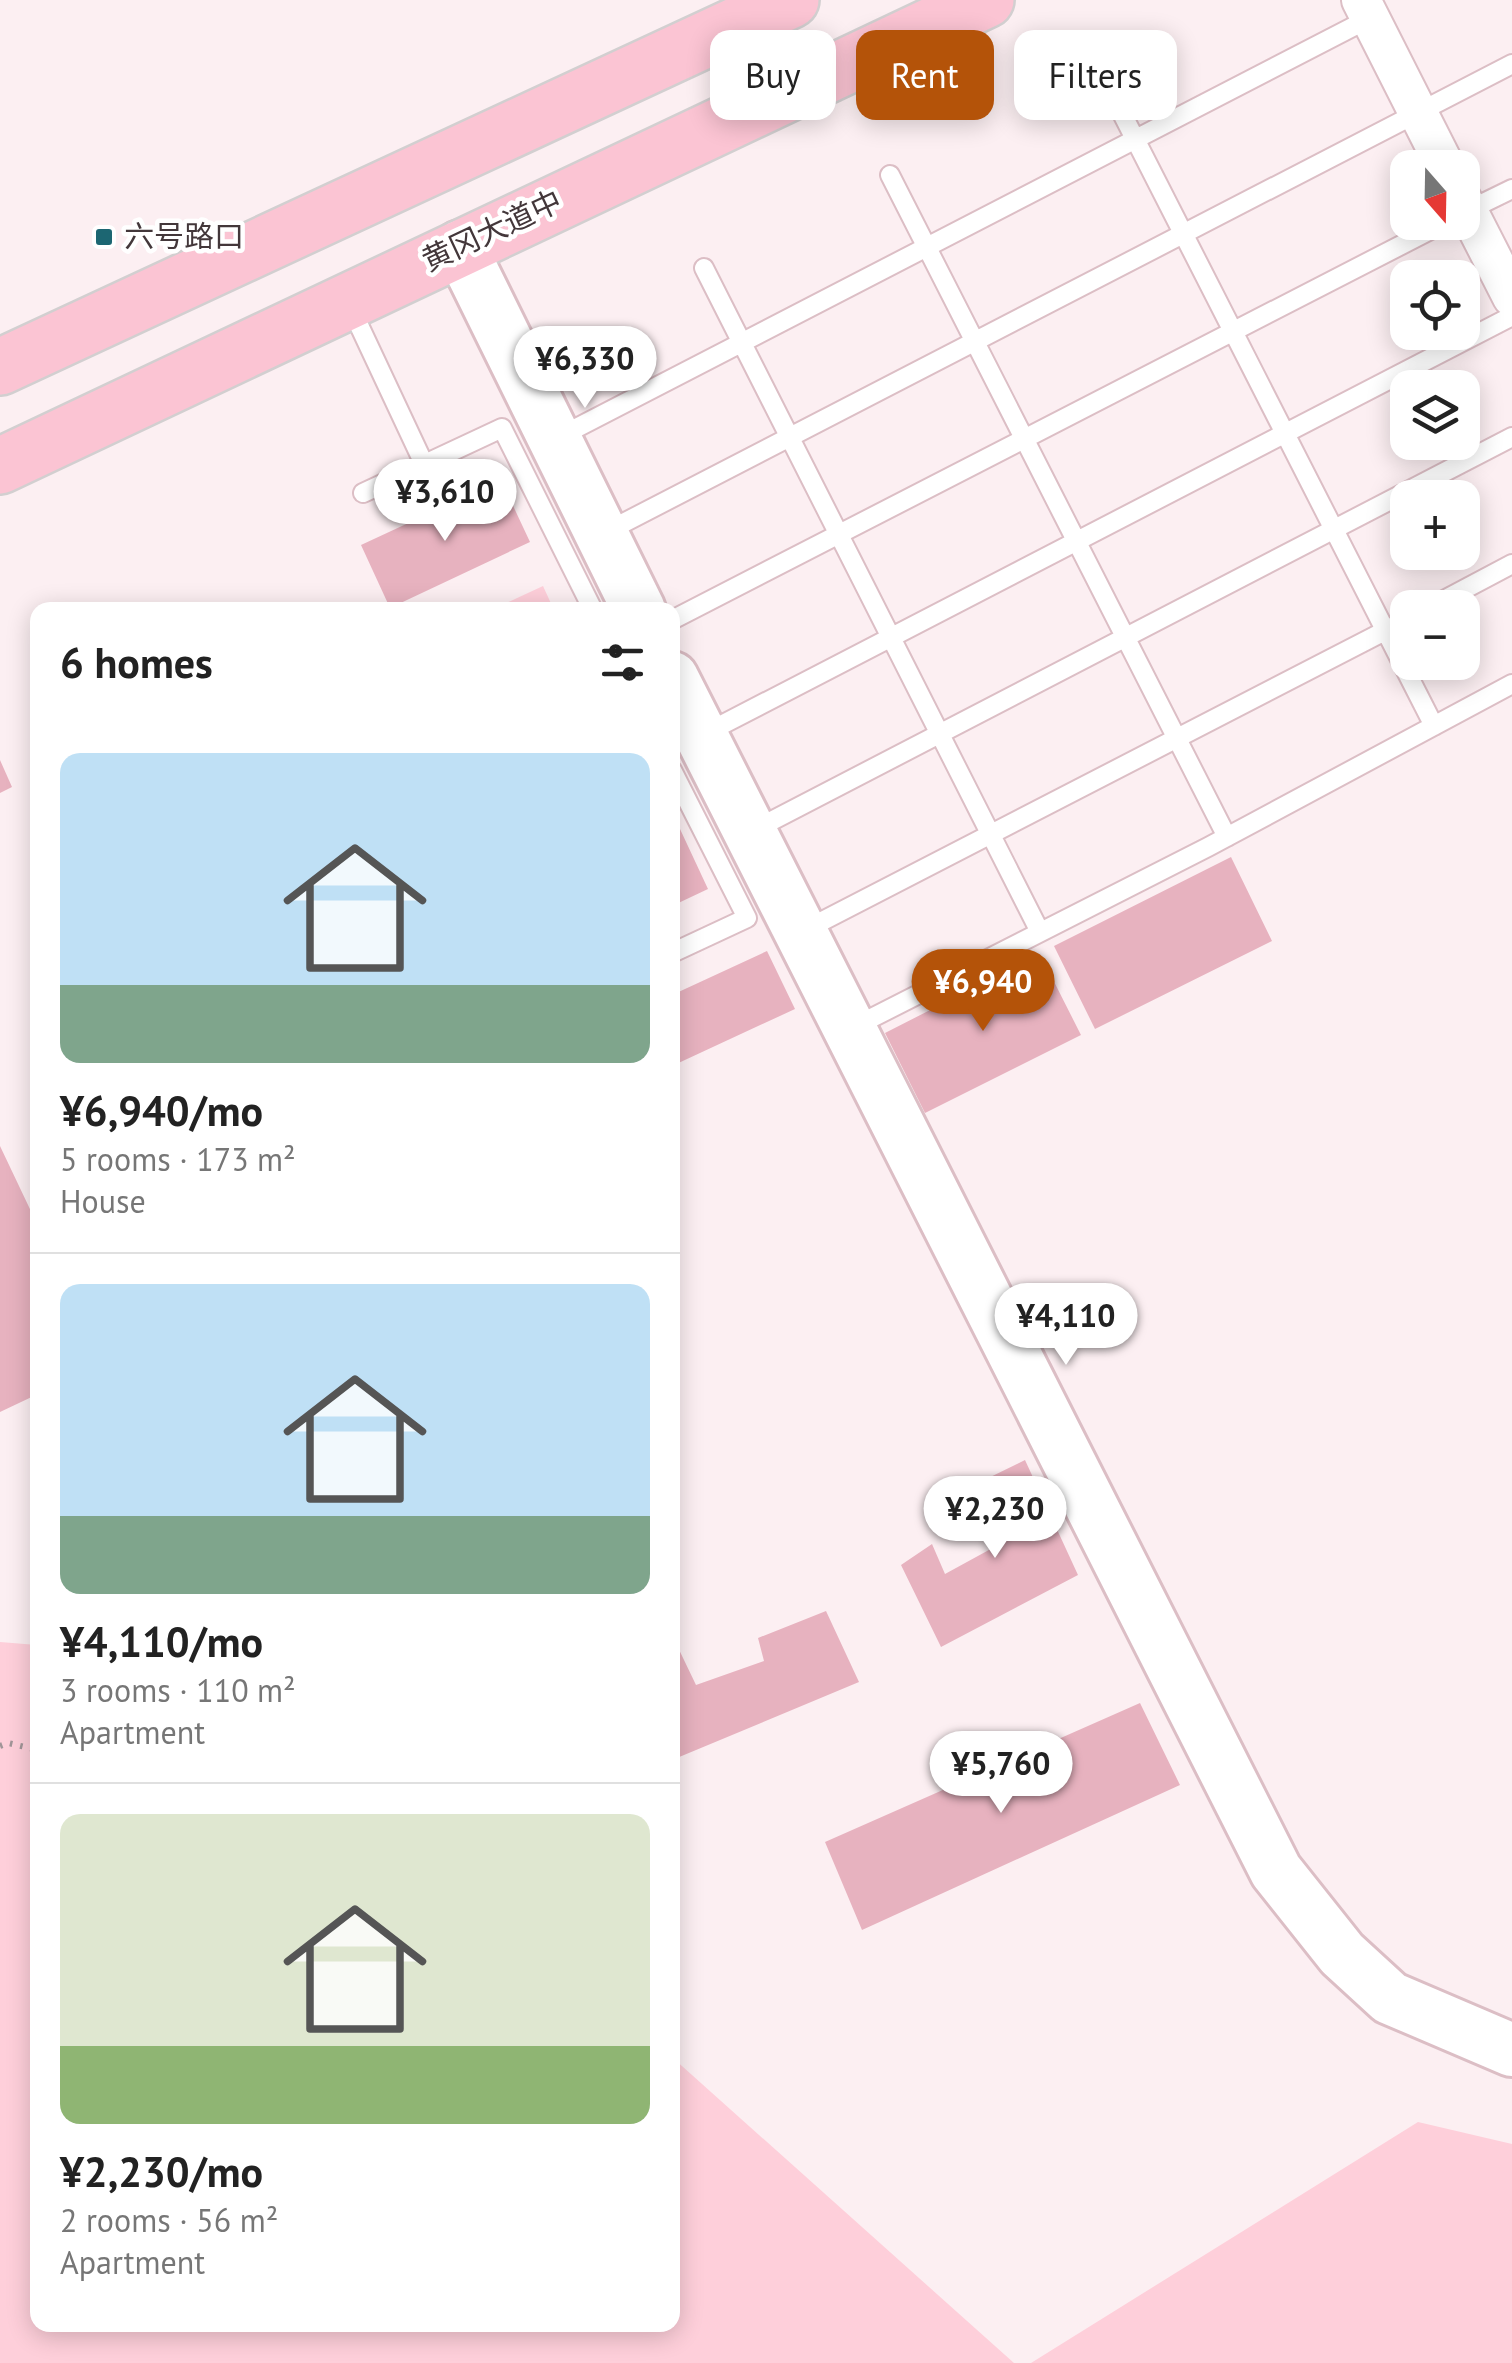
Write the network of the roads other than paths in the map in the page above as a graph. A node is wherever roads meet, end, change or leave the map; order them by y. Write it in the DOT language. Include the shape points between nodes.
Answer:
graph roads {
  1 [pos="791,0"];
  2 [pos="986,0"];
  3 [pos="1365,9"];
  4 [pos="1512,64"];
  5 [pos="1418,112"];
  6 [pos="1125,120"];
  7 [pos="1135,140"];
  8 [pos="1437,150"];
  9 [pos="890,175"];
  10 [pos="1512,189"];
  11 [pos="1480,203"];
  12 [pos="1183,234"];
  13 [pos="1407,240"];
  14 [pos="1477,240"];
  15 [pos="460,247"];
  16 [pos="926,247"];
  17 [pos="704,268"];
  18 [pos="1512,297"];
  19 [pos="348,300"];
  20 [pos="1512,316"];
  21 [pos="1233,332"];
  22 [pos="974,341"];
  23 [pos="742,342"];
  24 [pos="0,367"];
  25 [pos="1284,434"];
  26 [pos="1512,436"];
  27 [pos="789,437"];
  28 [pos="1024,439"];
  29 [pos="554,440"];
  30 [pos="424,464"];
  31 [pos="0,466"];
  32 [pos="364,493"];
  33 [pos="1333,529"];
  34 [pos="601,534"];
  35 [pos="839,535"];
  36 [pos="1076,541"];
  37 [pos="1512,564"];
  38 [pos="1463,590"];
  39 [pos="589,602"];
  40 [pos="635,602"];
  41 [pos="680,616"];
  42 [pos="1390,628"];
  43 [pos="1385,631"];
  44 [pos="891,637"];
  45 [pos="1125,637"];
  46 [pos="1512,684"];
  47 [pos="1434,726"];
  48 [pos="940,734"];
  49 [pos="1177,738"];
  50 [pos="680,762"];
  51 [pos="750,832"];
  52 [pos="991,834"];
  53 [pos="1227,837"];
  54 [pos="1040,932"];
  55 [pos="800,933"];
  56 [pos="680,949"];
  57 [pos="849,1030"];
  58 [pos="1512,2050"];
  1 -- 24 [label="main road"];
  2 -- 15 [label="main road, 黄冈大道中"];
  3 -- 5 [label="street"];
  3 -- 7 [label="lane"];
  4 -- 5 [label="lane"];
  5 -- 8 [label="street"];
  5 -- 12 [label="lane"];
  6 -- 7 [label="lane"];
  7 -- 12 [label="lane"];
  7 -- 16 [label="lane"];
  9 -- 16 [label="lane"];
  10 -- 11 [label="lane"];
  12 -- 21 [label="lane"];
  12 -- 22 [label="lane"];
  13 -- 21 [label="lane"];
  14 -- 18 [label="street"];
  15 -- 19 [label="main road, 黄冈大道中"];
  15 -- 29 [label="main road"];
  16 -- 22 [label="lane"];
  16 -- 23 [label="lane"];
  17 -- 23 [label="lane"];
  19 -- 30 [label="lane"];
  19 -- 31 [label="main road, 黄冈大道中"];
  20 -- 25 [label="lane"];
  21 -- 25 [label="lane"];
  21 -- 28 [label="lane"];
  22 -- 27 [label="lane"];
  22 -- 28 [label="lane"];
  23 -- 27 [label="lane"];
  23 -- 29 [label="lane"];
  25 -- 33 [label="lane"];
  25 -- 36 [label="lane"];
  26 -- 33 [label="lane"];
  27 -- 34 [label="lane"];
  27 -- 35 [label="lane"];
  28 -- 35 [label="lane"];
  28 -- 36 [label="lane"];
  29 -- 34 [label="main road"];
  30 -- 32 [label="lane"];
  30 -- 39 [label="lane" via="502,428"];
  33 -- 43 [label="lane"];
  33 -- 45 [label="lane"];
  34 -- 40 [label="main road"];
  35 -- 41 [label="lane"];
  35 -- 44 [label="lane"];
  36 -- 44 [label="lane"];
  36 -- 45 [label="lane"];
  37 -- 38 [label="lane"];
  42 -- 43 [label="lane"];
  43 -- 47 [label="lane"];
  43 -- 49 [label="lane"];
  44 -- 48 [label="lane"];
  44 -- 50 [label="lane"];
  45 -- 48 [label="lane"];
  45 -- 49 [label="lane"];
  46 -- 47 [label="lane"];
  47 -- 53 [label="lane"];
  48 -- 51 [label="lane"];
  48 -- 52 [label="lane"];
  49 -- 52 [label="lane"];
  49 -- 53 [label="lane"];
  50 -- 51 [label="main road"];
  50 -- 56 [label="lane" via="747,918"];
  51 -- 55 [label="main road"];
  52 -- 54 [label="lane"];
  52 -- 55 [label="lane"];
  53 -- 54 [label="lane"];
  54 -- 57 [label="lane"];
  55 -- 57 [label="main road"];
  57 -- 58 [label="main road" via="1276,1871 1342,1954 1390,1998"];
}
